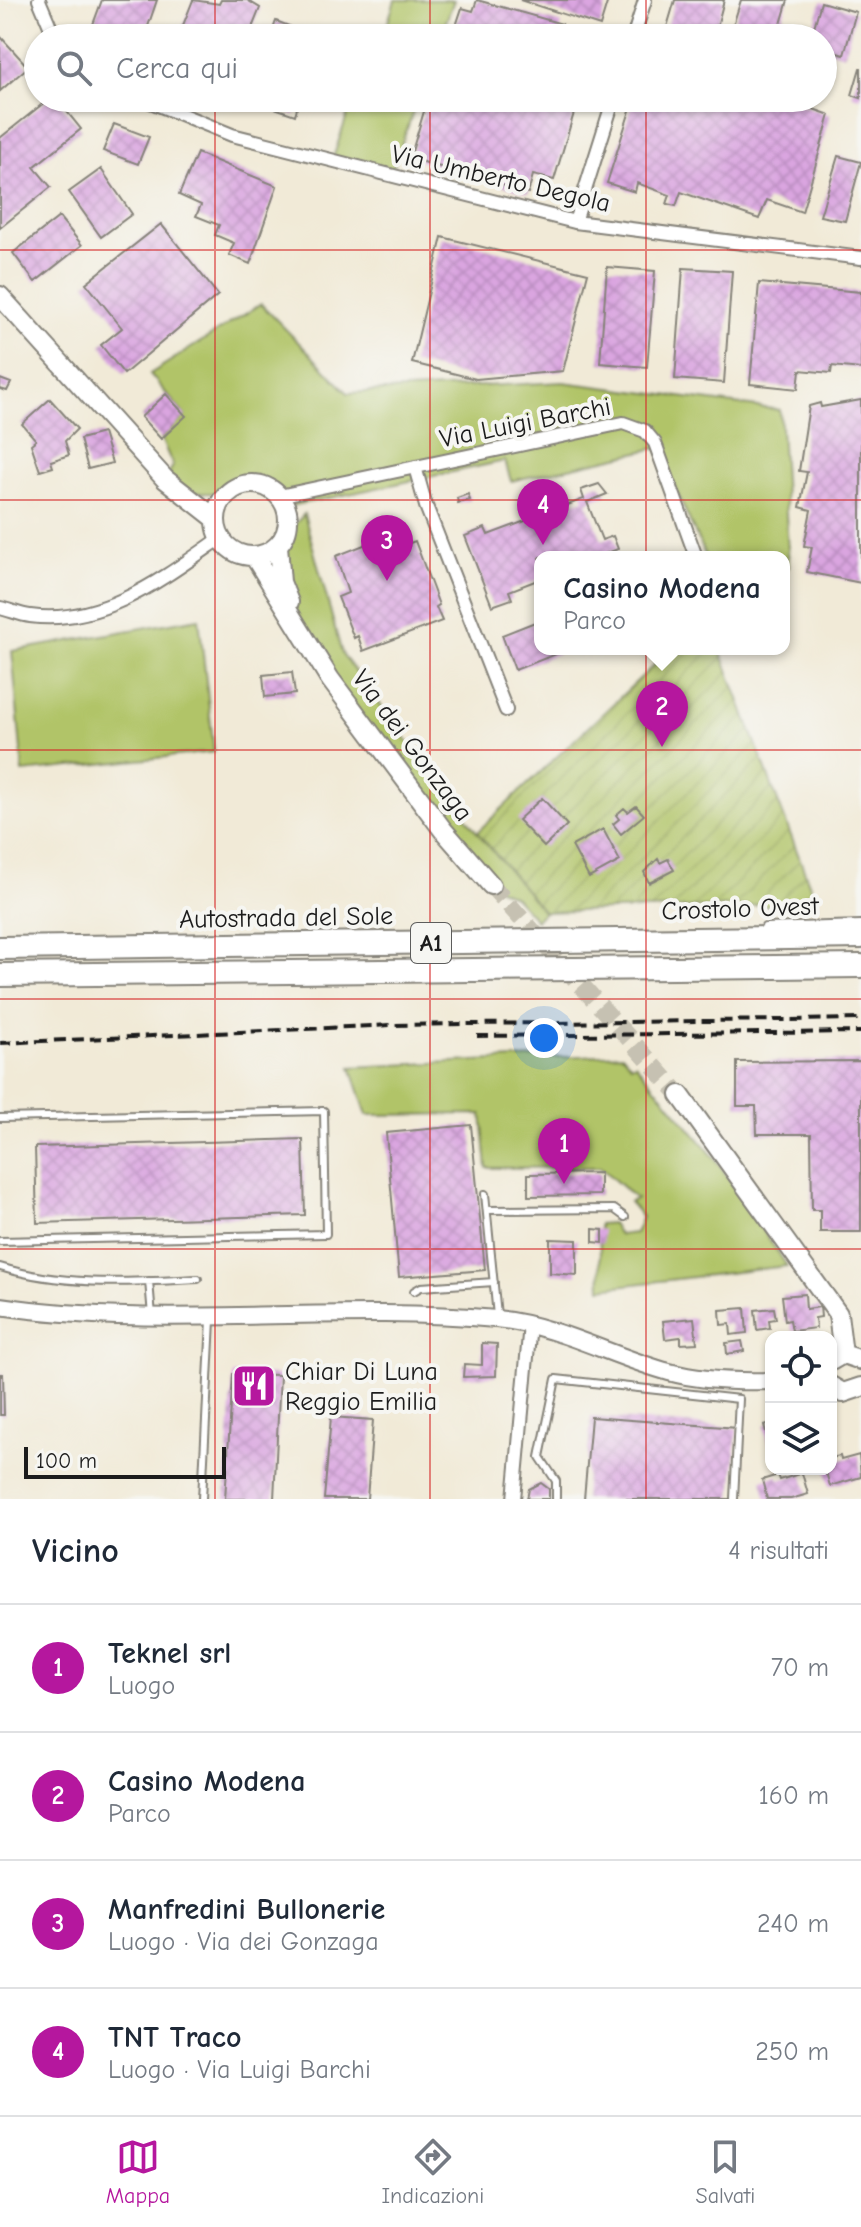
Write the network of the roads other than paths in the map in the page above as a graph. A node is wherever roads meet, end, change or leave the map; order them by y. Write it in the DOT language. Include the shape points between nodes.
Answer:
graph roads {
  1 [pos="39,0"];
  2 [pos="645,0"];
  3 [pos="49,24"];
  4 [pos="637,24"];
  5 [pos="175,112"];
  6 [pos="610,112"];
  7 [pos="575,222"];
  8 [pos="861,258"];
  9 [pos="0,296"];
  10 [pos="415,467"];
  11 [pos="182,492"];
  12 [pos="229,492"];
  13 [pos="279,496"];
  14 [pos="216,519"];
  15 [pos="221,538"];
  16 [pos="278,546"];
  17 [pos="694,551"];
  18 [pos="254,556"];
  19 [pos="0,608"];
  20 [pos="301,630"];
  21 [pos="506,710"];
  22 [pos="491,885"];
  23 [pos="861,924"];
  24 [pos="756,928"];
  25 [pos="711,929"];
  26 [pos="861,937"];
  27 [pos="622,941"];
  28 [pos="0,948"];
  29 [pos="861,966"];
  30 [pos="0,975"];
  31 [pos="680,1095"];
  32 [pos="0,1118"];
  33 [pos="485,1194"];
  34 [pos="487,1210"];
  35 [pos="625,1217"];
  36 [pos="0,1241"];
  37 [pos="0,1267"];
  38 [pos="198,1279"];
  39 [pos="149,1281"];
  40 [pos="494,1282"];
  41 [pos="414,1291"];
  42 [pos="0,1306"];
  43 [pos="152,1316"];
  44 [pos="211,1316"];
  45 [pos="497,1319"];
  46 [pos="530,1324"];
  47 [pos="837,1358"];
  48 [pos="861,1360"];
  49 [pos="765,1381"];
  50 [pos="837,1390"];
  51 [pos="859,1392"];
  52 [pos="202,1499"];
  53 [pos="514,1499"];
  54 [pos="556,1499"];
  55 [pos="734,1499"];
  1 -- 3 [label="street"];
  2 -- 4 [label="street"];
  5 -- 7 [label="street, Via Umberto Degola" via="232,135"];
  6 -- 7 [label="street"];
  7 -- 8 [label="street, Via Umberto Degola"];
  9 -- 11 [label="main road"];
  10 -- 13 [label="street, Via Luigi Barchi"];
  10 -- 17 [label="street, Via Luigi Barchi" via="623,423 645,431 655,443"];
  10 -- 21 [label="street"];
  11 -- 12 [label="main road"];
  11 -- 14 [label="main road"];
  12 -- 13 [label="main road" via="246,484 264,485"];
  12 -- 14 [label="main road"];
  13 -- 16 [label="main road, Via dei Gonzaga" via="289,521"];
  14 -- 15 [label="main road"];
  15 -- 18 [label="main road, Via dei Gonzaga" via="242,555"];
  15 -- 19 [label="street" via="157,583 100,608 30,616"];
  16 -- 18 [label="main road"];
  16 -- 20 [label="main road, Via dei Gonzaga" via="281,582"];
  18 -- 20 [label="main road, Via dei Gonzaga"];
  20 -- 22 [label="main road, Via dei Gonzaga" via="330,679"];
  23 -- 24 [label="lane, Crostolo Ovest"];
  25 -- 27 [label="lane, Crostolo Ovest" via="650,932"];
  26 -- 27 [label="highway, Autostrada del Sole / A1"];
  27 -- 28 [label="highway, Autostrada del Sole / A1"];
  29 -- 30 [label="highway, Autostrada del Sole / A1"];
  31 -- 47 [label="main road" via="838,1314"];
  32 -- 36 [label="lane" via="324,1111 326,1234"];
  33 -- 34 [label="lane"];
  34 -- 35 [label="lane" via="614,1209"];
  34 -- 40 [label="lane"];
  37 -- 39 [label="lane" via="92,1282"];
  38 -- 39 [label="lane"];
  39 -- 43 [label="lane"];
  40 -- 41 [label="lane"];
  40 -- 45 [label="lane"];
  42 -- 43 [label="street"];
  43 -- 44 [label="street"];
  44 -- 45 [label="street"];
  44 -- 52 [label="lane"];
  45 -- 46 [label="street"];
  46 -- 49 [label="street" via="683,1376"];
  46 -- 53 [label="street"];
  47 -- 48 [label="main road"];
  50 -- 51 [label="main road"];
  54 -- 55 [label="lane" via="556,1481 540,1457 556,1379 739,1399"];
}
